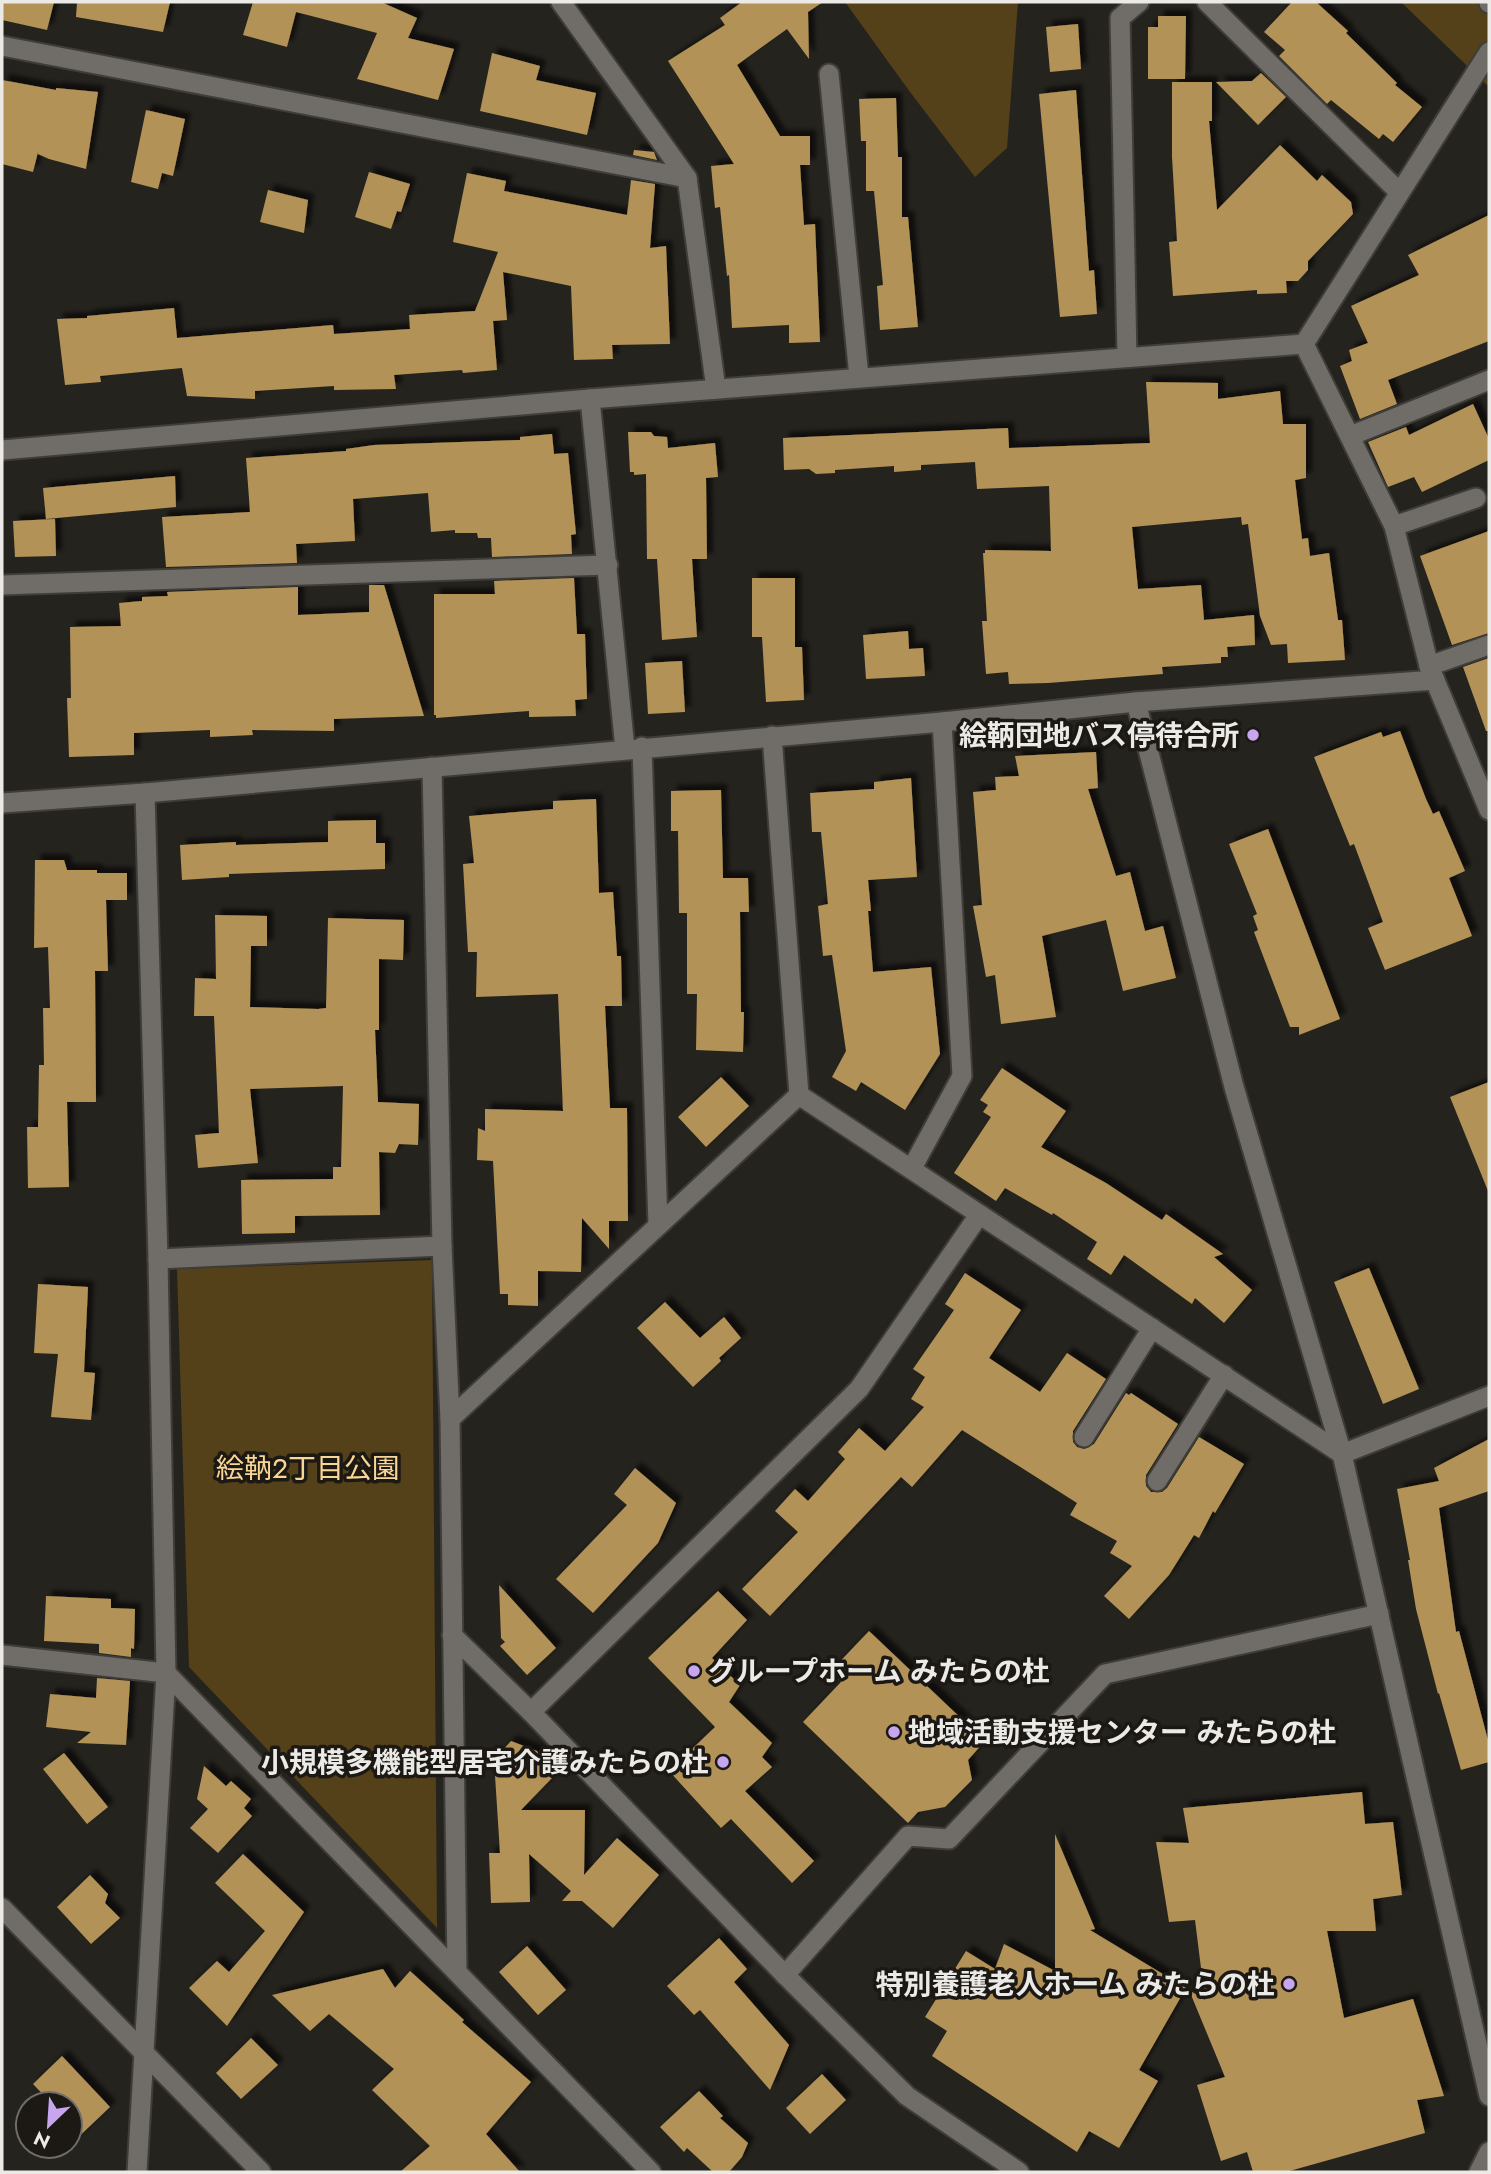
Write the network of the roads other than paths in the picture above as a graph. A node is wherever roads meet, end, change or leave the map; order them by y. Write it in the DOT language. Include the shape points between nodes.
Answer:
graph roads {
  1 [pos="561,2"];
  2 [pos="1139,2"];
  3 [pos="1208,2"];
  4 [pos="2,46"];
  5 [pos="1489,52"];
  6 [pos="829,74"];
  7 [pos="687,178"];
  8 [pos="1399,192"];
  9 [pos="1304,344"];
  10 [pos="1127,356"];
  11 [pos="859,377"];
  12 [pos="1489,380"];
  13 [pos="716,389"];
  14 [pos="590,399"];
  15 [pos="1350,436"];
  16 [pos="2,450"];
  17 [pos="1476,498"];
  18 [pos="1394,526"];
  19 [pos="608,565"];
  20 [pos="2,585"];
  21 [pos="1489,645"];
  22 [pos="1432,673"];
  23 [pos="1136,702"];
  24 [pos="942,722"];
  25 [pos="772,736"];
  26 [pos="634,748"];
  27 [pos="432,767"];
  28 [pos="145,793"];
  29 [pos="2,803"];
  30 [pos="1489,810"];
  31 [pos="799,1094"];
  32 [pos="912,1168"];
  33 [pos="979,1215"];
  34 [pos="658,1224"];
  35 [pos="443,1246"];
  36 [pos="158,1259"];
  37 [pos="1152,1328"];
  38 [pos="1224,1375"];
  39 [pos="1489,1396"];
  40 [pos="450,1419"];
  41 [pos="1084,1437"];
  42 [pos="1342,1454"];
  43 [pos="1157,1481"];
  44 [pos="1379,1614"];
  45 [pos="452,1635"];
  46 [pos="2,1655"];
  47 [pos="166,1673"];
  48 [pos="531,1712"];
  49 [pos="2,1908"];
  50 [pos="457,1972"];
  51 [pos="785,1975"];
  52 [pos="142,2051"];
  53 [pos="1489,2096"];
  54 [pos="1489,2151"];
  55 [pos="137,2172"];
  56 [pos="261,2172"];
  57 [pos="651,2172"];
  58 [pos="1019,2172"];
  59 [pos="1479,2172"];
  1 -- 7 [label="street"];
  2 -- 10 [label="street" via="1121,18"];
  3 -- 8 [label="street"];
  4 -- 7 [label="street"];
  5 -- 8 [label="street"];
  6 -- 11 [label="street"];
  7 -- 13 [label="street"];
  8 -- 9 [label="street"];
  9 -- 10 [label="street"];
  9 -- 15 [label="street"];
  10 -- 11 [label="street"];
  11 -- 13 [label="street"];
  12 -- 15 [label="street"];
  13 -- 14 [label="street"];
  14 -- 16 [label="street"];
  14 -- 19 [label="street"];
  15 -- 18 [label="street"];
  17 -- 18 [label="street"];
  18 -- 22 [label="street"];
  19 -- 20 [label="street"];
  19 -- 26 [label="street"];
  21 -- 22 [label="street"];
  22 -- 23 [label="street"];
  22 -- 30 [label="street"];
  23 -- 24 [label="street"];
  23 -- 42 [label="street" via="1234,1087"];
  24 -- 25 [label="street"];
  24 -- 32 [label="street" via="962,1076"];
  25 -- 26 [label="street"];
  25 -- 31 [label="street"];
  26 -- 27 [label="street"];
  26 -- 34 [label="street"];
  27 -- 28 [label="street"];
  27 -- 35 [label="street"];
  28 -- 29 [label="street"];
  28 -- 36 [label="street"];
  31 -- 32 [label="street"];
  31 -- 34 [label="street"];
  32 -- 33 [label="street"];
  33 -- 37 [label="street"];
  33 -- 48 [label="street" via="859,1389"];
  34 -- 40 [label="street"];
  35 -- 36 [label="street"];
  35 -- 40 [label="street"];
  36 -- 47 [label="street"];
  37 -- 38 [label="street"];
  37 -- 41 [label="street"];
  38 -- 42 [label="street"];
  38 -- 43 [label="street"];
  39 -- 42 [label="street"];
  40 -- 45 [label="street"];
  42 -- 44 [label="street"];
  44 -- 51 [label="street" via="1105,1674 948,1839 908,1836"];
  44 -- 53 [label="street"];
  45 -- 48 [label="street"];
  45 -- 50 [label="street"];
  46 -- 47 [label="street"];
  47 -- 50 [label="street"];
  47 -- 52 [label="street"];
  48 -- 51 [label="street"];
  49 -- 52 [label="street"];
  50 -- 57 [label="street"];
  51 -- 58 [label="street" via="907,2096"];
  52 -- 55 [label="street"];
  52 -- 56 [label="street"];
  54 -- 59 [label="street"];
}
